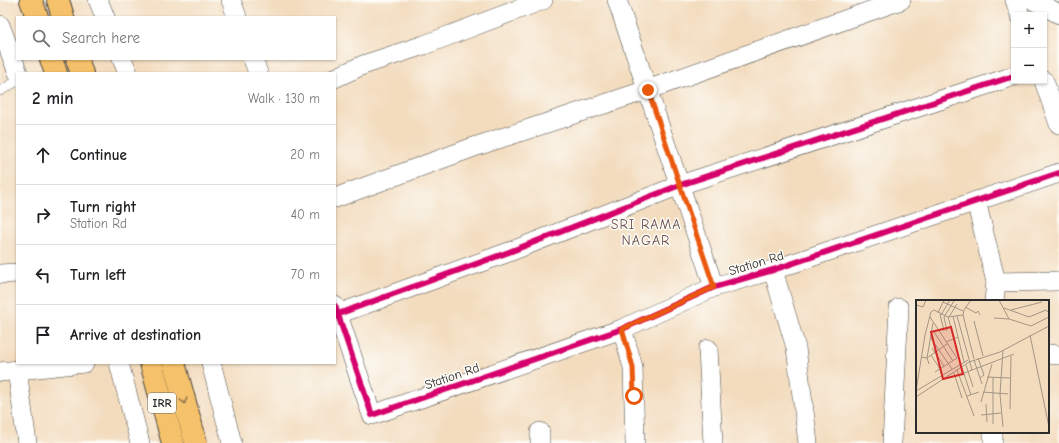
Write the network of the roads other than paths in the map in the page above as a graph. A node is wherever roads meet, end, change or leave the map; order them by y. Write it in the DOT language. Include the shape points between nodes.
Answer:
graph roads {
  1 [pos="31,0"];
  2 [pos="58,0"];
  3 [pos="98,0"];
  4 [pos="231,0"];
  5 [pos="543,0"];
  6 [pos="617,0"];
  7 [pos="901,0"];
  8 [pos="1015,0"];
  9 [pos="1033,0"];
  10 [pos="1019,12"];
  11 [pos="1059,14"];
  12 [pos="37,16"];
  13 [pos="63,16"];
  14 [pos="105,16"];
  15 [pos="237,16"];
  16 [pos="0,25"];
  17 [pos="51,60"];
  18 [pos="77,60"];
  19 [pos="122,60"];
  20 [pos="253,60"];
  21 [pos="18,72"];
  22 [pos="56,72"];
  23 [pos="82,72"];
  24 [pos="128,72"];
  25 [pos="258,72"];
  26 [pos="1011,77"];
  27 [pos="336,78"];
  28 [pos="16,82"];
  29 [pos="1045,84"];
  30 [pos="648,90"];
  31 [pos="0,91"];
  32 [pos="1059,124"];
  33 [pos="1059,173"];
  34 [pos="680,185"];
  35 [pos="336,198"];
  36 [pos="976,201"];
  37 [pos="773,270"];
  38 [pos="16,273"];
  39 [pos="0,274"];
  40 [pos="996,282"];
  41 [pos="1059,282"];
  42 [pos="714,287"];
  43 [pos="994,300"];
  44 [pos="899,308"];
  45 [pos="336,310"];
  46 [pos="622,329"];
  47 [pos="708,349"];
  48 [pos="74,364"];
  49 [pos="119,364"];
  50 [pos="151,364"];
  51 [pos="174,364"];
  52 [pos="211,364"];
  53 [pos="8,371"];
  54 [pos="26,443"];
  55 [pos="140,443"];
  56 [pos="173,443"];
  57 [pos="196,443"];
  58 [pos="232,443"];
  59 [pos="636,443"];
  60 [pos="712,443"];
  61 [pos="808,443"];
  62 [pos="892,443"];
  1 -- 12 [label="main road"];
  2 -- 13 [label="main road"];
  3 -- 14 [label="street"];
  4 -- 15 [label="street"];
  5 -- 27 [label="street"];
  6 -- 30 [label="street"];
  7 -- 30 [label="street"];
  8 -- 10 [label="street"];
  9 -- 11 [label="street"];
  16 -- 21 [label="street"];
  17 -- 22 [label="main road"];
  18 -- 23 [label="main road"];
  19 -- 24 [label="street"];
  20 -- 25 [label="street"];
  26 -- 34 [label="street"];
  28 -- 31 [label="lane"];
  29 -- 32 [label="street"];
  30 -- 34 [label="street"];
  30 -- 35 [label="street" via="474,147"];
  33 -- 36 [label="street, Station Rd"];
  34 -- 42 [label="street"];
  34 -- 45 [label="street" via="509,252"];
  36 -- 37 [label="street, Station Rd"];
  36 -- 40 [label="street"];
  37 -- 42 [label="street, Station Rd"];
  37 -- 61 [label="street" via="796,348"];
  38 -- 39 [label="street"];
  40 -- 41 [label="street"];
  40 -- 43 [label="street"];
  42 -- 46 [label="street, Station Rd"];
  44 -- 62 [label="street"];
  45 -- 46 [label="street, Station Rd" via="372,415"];
  46 -- 59 [label="street" via="633,367"];
  47 -- 60 [label="street"];
  48 -- 53 [label="street"];
  49 -- 55 [label="street"];
  50 -- 56 [label="main road, IRR"];
  51 -- 57 [label="main road, IRR, one-way"];
  52 -- 58 [label="street"];
  53 -- 54 [label="street"];
}
